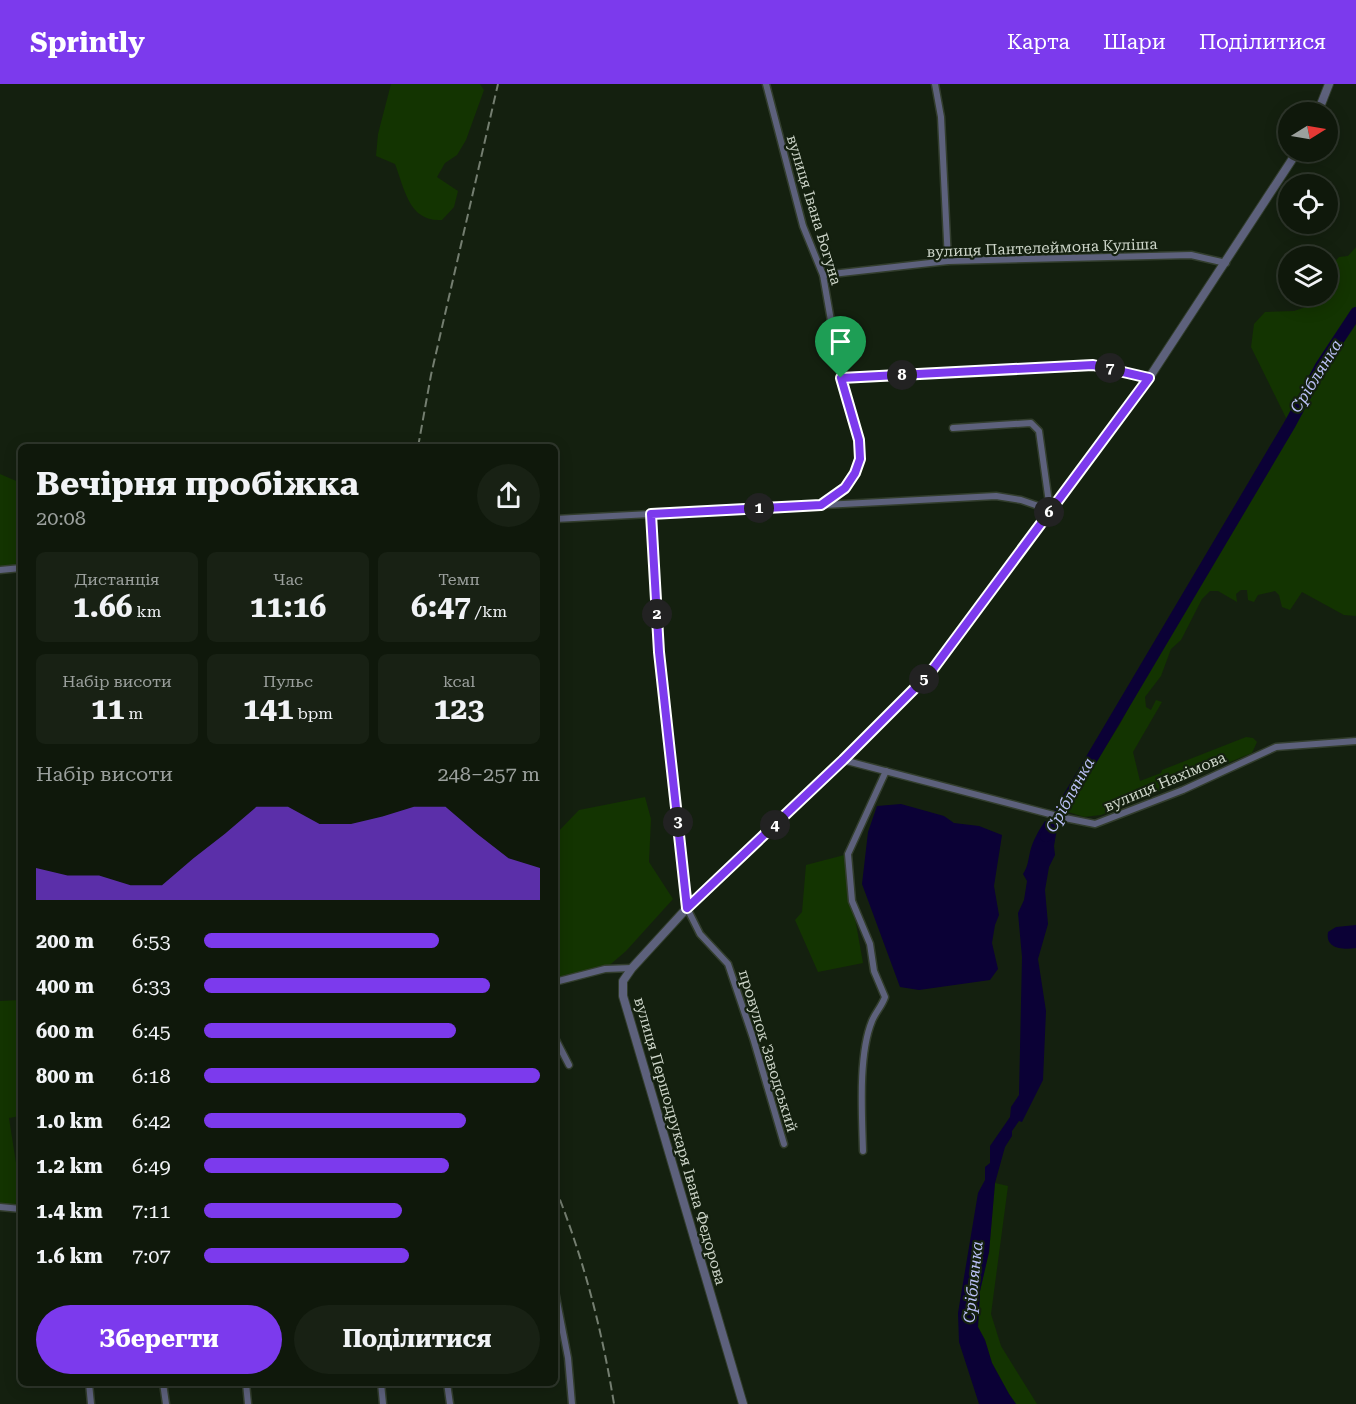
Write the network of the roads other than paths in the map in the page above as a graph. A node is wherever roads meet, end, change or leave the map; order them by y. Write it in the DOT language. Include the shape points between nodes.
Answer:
graph roads {
  1 [pos="766,84"];
  2 [pos="935,84"];
  3 [pos="1329,84"];
  4 [pos="1322,102"];
  5 [pos="1291,162"];
  6 [pos="948,261"];
  7 [pos="1226,263"];
  8 [pos="823,275"];
  9 [pos="841,378"];
  10 [pos="1149,378"];
  11 [pos="953,428"];
  12 [pos="821,505"];
  13 [pos="1050,510"];
  14 [pos="651,514"];
  15 [pos="558,519"];
  16 [pos="18,568"];
  17 [pos="0,570"];
  18 [pos="1356,741"];
  19 [pos="843,760"];
  20 [pos="886,771"];
  21 [pos="687,908"];
  22 [pos="632,968"];
  23 [pos="558,981"];
  24 [pos="558,1044"];
  25 [pos="569,1065"];
  26 [pos="784,1144"];
  27 [pos="863,1151"];
  28 [pos="0,1207"];
  29 [pos="18,1209"];
  30 [pos="558,1307"];
  31 [pos="89,1386"];
  32 [pos="164,1386"];
  33 [pos="246,1386"];
  34 [pos="381,1386"];
  35 [pos="447,1386"];
  36 [pos="91,1404"];
  37 [pos="166,1404"];
  38 [pos="248,1404"];
  39 [pos="383,1404"];
  40 [pos="450,1404"];
  41 [pos="572,1404"];
  42 [pos="743,1404"];
  1 -- 8 [label="street, вулиця Івана Богуна" via="803,226"];
  2 -- 6 [label="street" via="941,117"];
  3 -- 4 [label="street"];
  5 -- 7 [label="street, вулиця Першодрукаря Івана Федорова"];
  6 -- 7 [label="street, вулиця Пантелеймона Куліша" via="1191,255"];
  6 -- 8 [label="street, вулиця Пантелеймона Куліша"];
  7 -- 10 [label="street, вулиця Першодрукаря Івана Федорова"];
  8 -- 9 [label="street, вулиця Івана Богуна"];
  9 -- 10 [label="street" via="1093,365"];
  9 -- 12 [label="street, вулиця Івана Богуна" via="859,440 860,459 845,488"];
  10 -- 13 [label="street, вулиця Першодрукаря Івана Федорова"];
  11 -- 13 [label="street" via="1031,423 1039,431"];
  12 -- 13 [label="street" via="996,496"];
  12 -- 14 [label="street"];
  13 -- 19 [label="street, вулиця Першодрукаря Івана Федорова" via="930,673"];
  14 -- 15 [label="street"];
  14 -- 21 [label="street" via="659,652"];
  16 -- 17 [label="street"];
  18 -- 20 [label="street, вулиця Нахімова" via="1276,747 1183,790 1095,824"];
  19 -- 20 [label="street, вулиця Нахімова"];
  19 -- 21 [label="street, вулиця Першодрукаря Івана Федорова"];
  20 -- 27 [label="street" via="848,854 852,901 870,944 874,971 885,997 872,1021 866,1052"];
  21 -- 22 [label="street, вулиця Першодрукаря Івана Федорова"];
  21 -- 26 [label="street, провулок Заводський" via="700,934 728,964"];
  22 -- 23 [label="street" via="605,969"];
  22 -- 42 [label="street, вулиця Першодрукаря Івана Федорова" via="623,981 623,996"];
  24 -- 25 [label="street"];
  28 -- 29 [label="street"];
  30 -- 41 [label="street"];
  31 -- 36 [label="street"];
  32 -- 37 [label="street"];
  33 -- 38 [label="street"];
  34 -- 39 [label="street"];
  35 -- 40 [label="street"];
}
